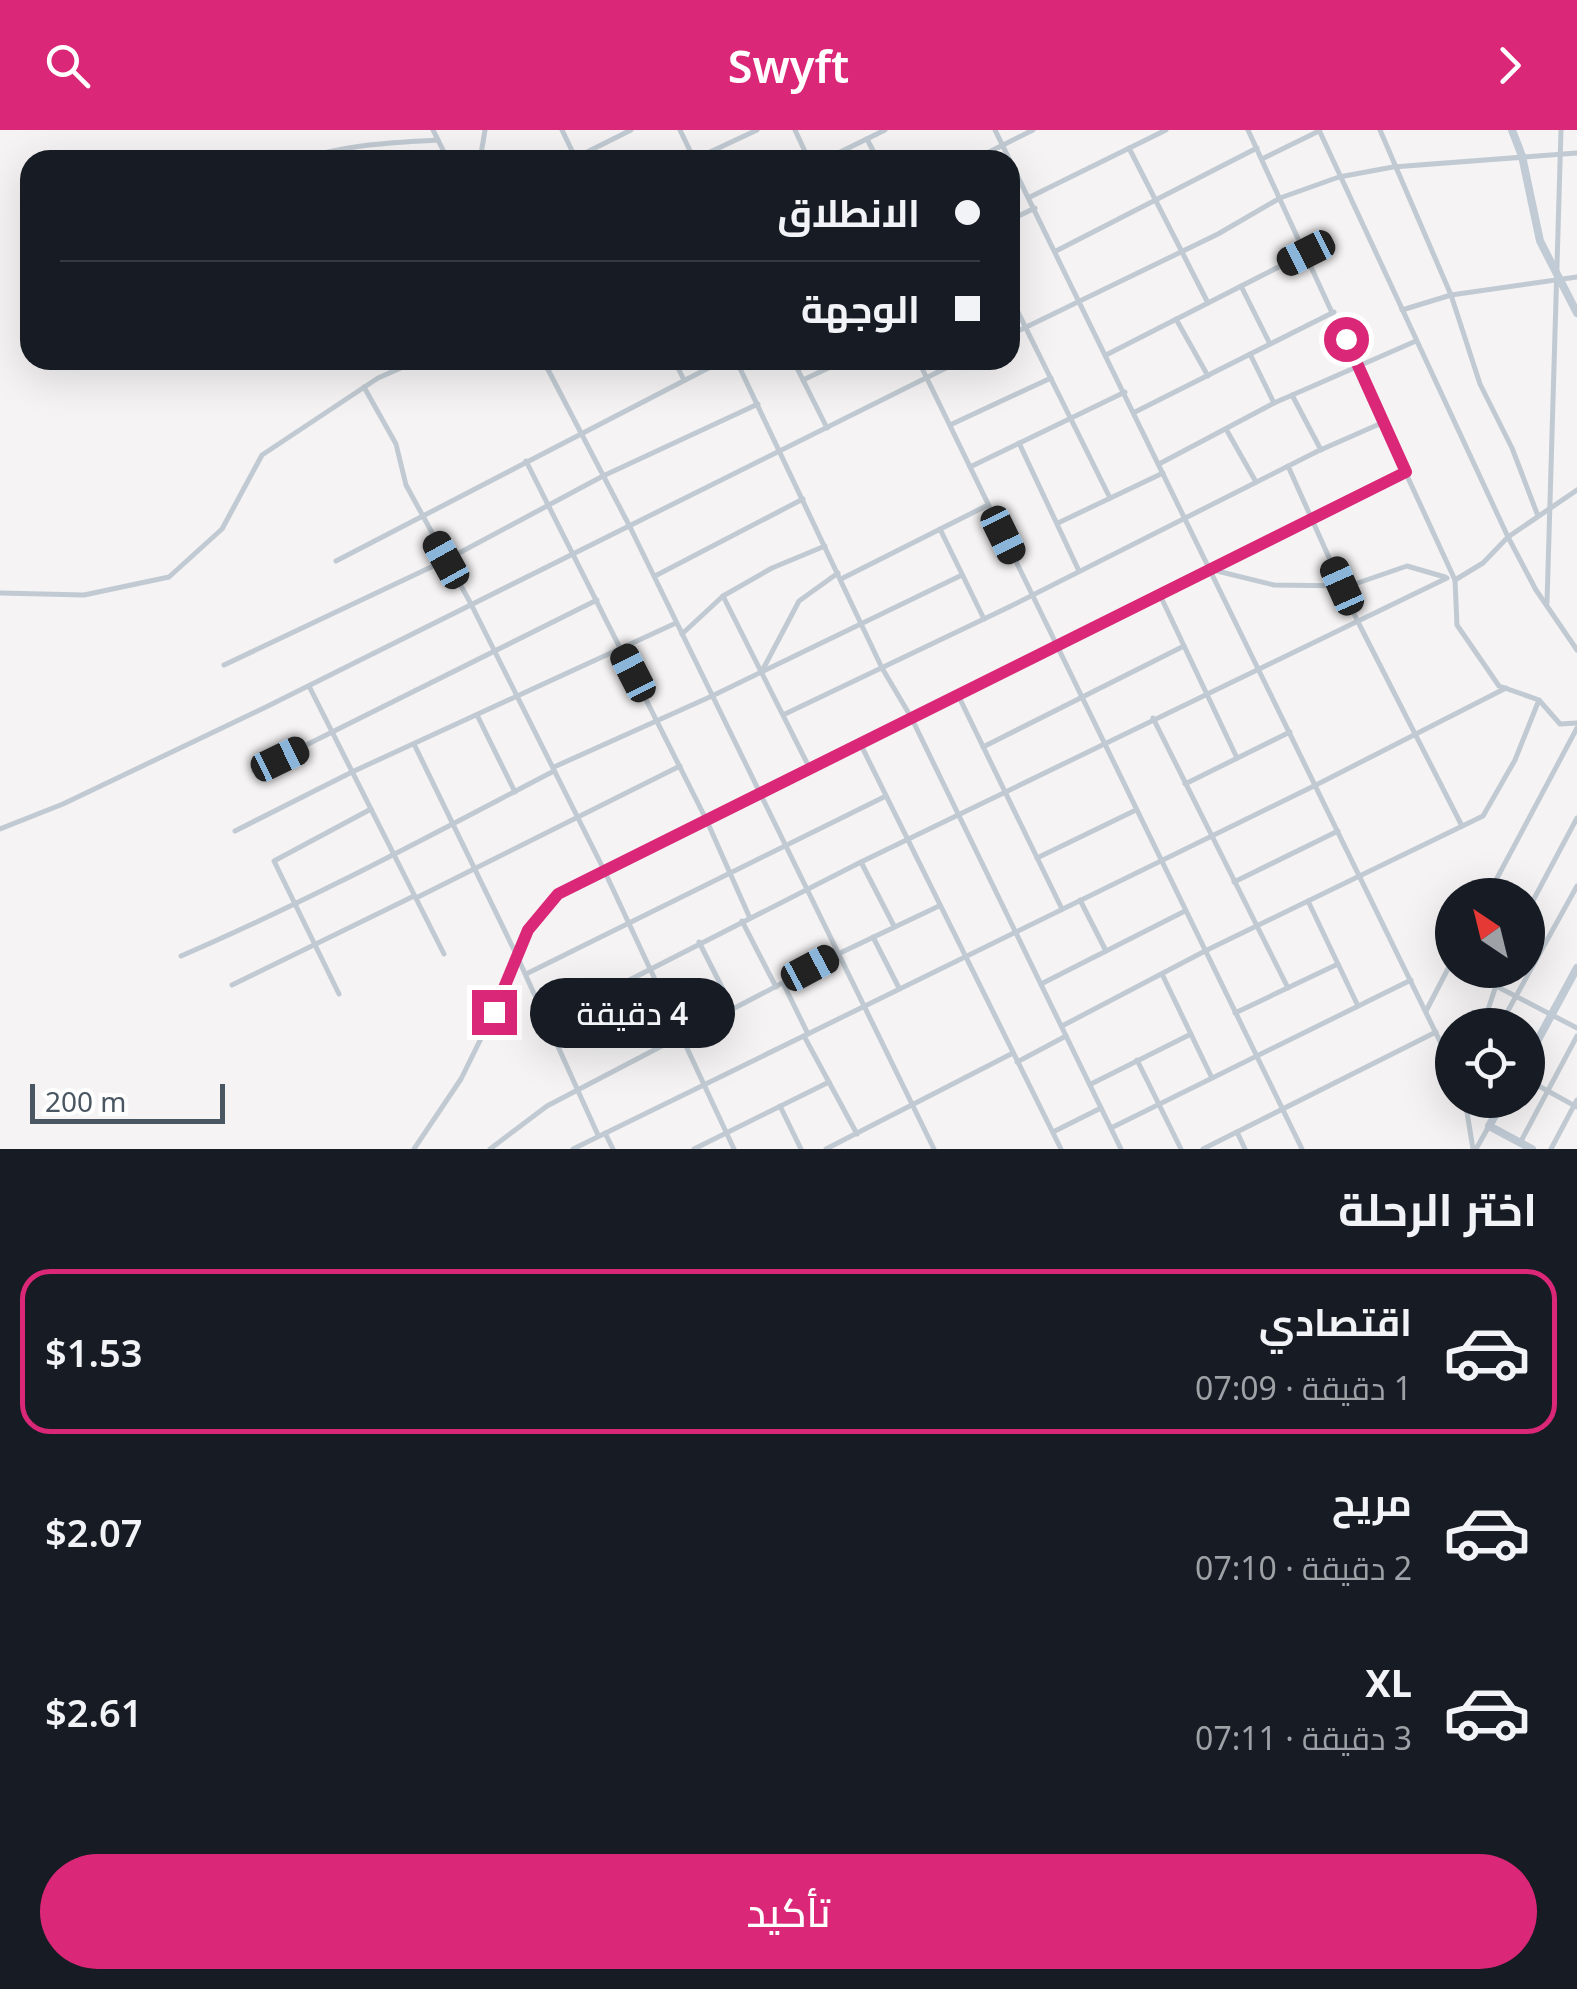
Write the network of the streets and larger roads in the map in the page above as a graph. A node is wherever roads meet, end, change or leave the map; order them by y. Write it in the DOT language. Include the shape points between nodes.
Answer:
graph roads {
  1 [pos="433,130"];
  2 [pos="632,130"];
  3 [pos="757,130"];
  4 [pos="885,130"];
  5 [pos="995,130"];
  6 [pos="1032,130"];
  7 [pos="1164,130"];
  8 [pos="1248,130"];
  9 [pos="1319,130"];
  10 [pos="1380,130"];
  11 [pos="1512,130"];
  12 [pos="1561,130"];
  13 [pos="868,139"];
  14 [pos="438,140"];
  15 [pos="1004,144"];
  16 [pos="1129,148"];
  17 [pos="1256,148"];
  18 [pos="338,150"];
  19 [pos="443,150"];
  20 [pos="593,150"];
  21 [pos="715,150"];
  22 [pos="845,150"];
  23 [pos="873,150"];
  24 [pos="992,150"];
  25 [pos="1007,150"];
  26 [pos="1561,153"];
  27 [pos="1577,153"];
  28 [pos="1522,156"];
  29 [pos="1262,160"];
  30 [pos="1394,166"];
  31 [pos="1020,176"];
  32 [pos="1340,177"];
  33 [pos="1030,196"];
  34 [pos="1280,198"];
  35 [pos="1156,200"];
  36 [pos="1035,208"];
  37 [pos="1020,215"];
  38 [pos="1056,251"];
  39 [pos="1182,251"];
  40 [pos="1306,253"];
  41 [pos="1577,277"];
  42 [pos="1558,280"];
  43 [pos="1242,286"];
  44 [pos="1450,294"];
  45 [pos="1080,299"];
  46 [pos="1208,303"];
  47 [pos="1402,310"];
  48 [pos="1334,312"];
  49 [pos="1577,313"];
  50 [pos="1020,315"];
  51 [pos="1176,319"];
  52 [pos="1026,327"];
  53 [pos="1020,330"];
  54 [pos="1416,341"];
  55 [pos="1270,344"];
  56 [pos="1250,354"];
  57 [pos="1106,355"];
  58 [pos="1358,366"];
  59 [pos="399,370"];
  60 [pos="548,370"];
  61 [pos="679,370"];
  62 [pos="704,370"];
  63 [pos="741,370"];
  64 [pos="798,370"];
  65 [pos="824,370"];
  66 [pos="923,370"];
  67 [pos="943,370"];
  68 [pos="1208,376"];
  69 [pos="927,378"];
  70 [pos="1051,378"];
  71 [pos="684,380"];
  72 [pos="803,380"];
  73 [pos="364,387"];
  74 [pos="1124,392"];
  75 [pos="1292,395"];
  76 [pos="1274,403"];
  77 [pos="758,404"];
  78 [pos="1134,412"];
  79 [pos="1070,418"];
  80 [pos="1384,422"];
  81 [pos="950,425"];
  82 [pos="827,428"];
  83 [pos="1226,429"];
  84 [pos="580,432"];
  85 [pos="1019,443"];
  86 [pos="1320,450"];
  87 [pos="780,451"];
  88 [pos="526,460"];
  89 [pos="1159,464"];
  90 [pos="1288,466"];
  91 [pos="970,467"];
  92 [pos="1163,472"];
  93 [pos="1406,472"];
  94 [pos="604,476"];
  95 [pos="1256,482"];
  96 [pos="1577,490"];
  97 [pos="1110,498"];
  98 [pos="803,499"];
  99 [pos="549,505"];
  100 [pos="988,505"];
  101 [pos="1551,507"];
  102 [pos="421,516"];
  103 [pos="1538,516"];
  104 [pos="1184,517"];
  105 [pos="1312,519"];
  106 [pos="629,524"];
  107 [pos="1057,524"];
  108 [pos="940,530"];
  109 [pos="1508,537"];
  110 [pos="825,546"];
  111 [pos="573,552"];
  112 [pos="336,560"];
  113 [pos="446,560"];
  114 [pos="1212,570"];
  115 [pos="1079,571"];
  116 [pos="962,575"];
  117 [pos="654,576"];
  118 [pos="839,576"];
  119 [pos="1451,579"];
  120 [pos="1342,586"];
  121 [pos="0,593"];
  122 [pos="1032,595"];
  123 [pos="723,596"];
  124 [pos="1160,596"];
  125 [pos="597,600"];
  126 [pos="471,604"];
  127 [pos="1547,606"];
  128 [pos="984,619"];
  129 [pos="1357,620"];
  130 [pos="677,623"];
  131 [pos="862,624"];
  132 [pos="682,634"];
  133 [pos="1056,646"];
  134 [pos="1184,646"];
  135 [pos="621,649"];
  136 [pos="1577,650"];
  137 [pos="495,652"];
  138 [pos="224,664"];
  139 [pos="1258,667"];
  140 [pos="882,668"];
  141 [pos="762,671"];
  142 [pos="308,686"];
  143 [pos="1506,688"];
  144 [pos="1206,692"];
  145 [pos="958,695"];
  146 [pos="712,696"];
  147 [pos="518,697"];
  148 [pos="1081,698"];
  149 [pos="1539,700"];
  150 [pos="785,714"];
  151 [pos="477,715"];
  152 [pos="911,718"];
  153 [pos="1153,718"];
  154 [pos="657,721"];
  155 [pos="1577,726"];
  156 [pos="1290,732"];
  157 [pos="332,734"];
  158 [pos="1415,734"];
  159 [pos="860,743"];
  160 [pos="1103,743"];
  161 [pos="414,744"];
  162 [pos="983,747"];
  163 [pos="1238,758"];
  164 [pos="680,766"];
  165 [pos="810,768"];
  166 [pos="554,770"];
  167 [pos="254,772"];
  168 [pos="352,772"];
  169 [pos="1185,784"];
  170 [pos="1316,785"];
  171 [pos="1004,791"];
  172 [pos="516,792"];
  173 [pos="760,792"];
  174 [pos="886,796"];
  175 [pos="371,809"];
  176 [pos="1136,810"];
  177 [pos="958,814"];
  178 [pos="578,818"];
  179 [pos="706,819"];
  180 [pos="1576,822"];
  181 [pos="454,824"];
  182 [pos="1462,826"];
  183 [pos="0,830"];
  184 [pos="235,830"];
  185 [pos="1338,831"];
  186 [pos="1211,836"];
  187 [pos="907,839"];
  188 [pos="785,845"];
  189 [pos="394,855"];
  190 [pos="1037,858"];
  191 [pos="1161,861"];
  192 [pos="861,862"];
  193 [pos="476,868"];
  194 [pos="604,870"];
  195 [pos="730,872"];
  196 [pos="1360,876"];
  197 [pos="1497,878"];
  198 [pos="1545,879"];
  199 [pos="1234,882"];
  200 [pos="1577,886"];
  201 [pos="807,889"];
  202 [pos="415,897"];
  203 [pos="1080,900"];
  204 [pos="1308,901"];
  205 [pos="295,904"];
  206 [pos="939,906"];
  207 [pos="1062,909"];
  208 [pos="1185,910"];
  209 [pos="750,917"];
  210 [pos="742,921"];
  211 [pos="629,924"];
  212 [pos="1256,926"];
  213 [pos="894,927"];
  214 [pos="1016,932"];
  215 [pos="873,937"];
  216 [pos="699,942"];
  217 [pos="314,944"];
  218 [pos="1106,951"];
  219 [pos="1205,951"];
  220 [pos="444,954"];
  221 [pos="838,954"];
  222 [pos="181,956"];
  223 [pos="517,956"];
  224 [pos="964,957"];
  225 [pos="1338,964"];
  226 [pos="649,967"];
  227 [pos="1577,968"];
  228 [pos="526,974"];
  229 [pos="1162,974"];
  230 [pos="1410,980"];
  231 [pos="1041,984"];
  232 [pos="232,985"];
  233 [pos="779,985"];
  234 [pos="1288,988"];
  235 [pos="1438,988"];
  236 [pos="1500,988"];
  237 [pos="899,989"];
  238 [pos="339,994"];
  239 [pos="1516,996"];
  240 [pos="864,1006"];
  241 [pos="1358,1006"];
  242 [pos="1509,1008"];
  243 [pos="733,1009"];
  244 [pos="1426,1011"];
  245 [pos="1234,1013"];
  246 [pos="1552,1014"];
  247 [pos="547,1022"];
  248 [pos="1062,1026"];
  249 [pos="1545,1027"];
  250 [pos="1577,1028"];
  251 [pos="1435,1030"];
  252 [pos="1435,1033"];
  253 [pos="1191,1034"];
  254 [pos="806,1035"];
  255 [pos="681,1036"];
  256 [pos="1066,1036"];
  257 [pos="1577,1036"];
  258 [pos="1013,1053"];
  259 [pos="1256,1056"];
  260 [pos="1138,1060"];
  261 [pos="1017,1062"];
  262 [pos="1212,1078"];
  263 [pos="829,1082"];
  264 [pos="704,1084"];
  265 [pos="1090,1084"];
  266 [pos="1545,1089"];
  267 [pos="578,1090"];
  268 [pos="1548,1091"];
  269 [pos="1159,1104"];
  270 [pos="1576,1104"];
  271 [pos="780,1106"];
  272 [pos="913,1106"];
  273 [pos="1102,1108"];
  274 [pos="1282,1110"];
  275 [pos="1468,1118"];
  276 [pos="1494,1118"];
  277 [pos="1489,1126"];
  278 [pos="1111,1128"];
  279 [pos="1053,1132"];
  280 [pos="1237,1132"];
  281 [pos="727,1133"];
  282 [pos="602,1134"];
  283 [pos="857,1134"];
  284 [pos="1520,1143"];
  285 [pos="1060,1147"];
  286 [pos="414,1149"];
  287 [pos="490,1149"];
  288 [pos="573,1149"];
  289 [pos="613,1149"];
  290 [pos="694,1149"];
  291 [pos="734,1149"];
  292 [pos="800,1149"];
  293 [pos="826,1149"];
  294 [pos="934,1149"];
  295 [pos="1052,1149"];
  296 [pos="1121,1149"];
  297 [pos="1182,1149"];
  298 [pos="1203,1149"];
  299 [pos="1245,1149"];
  300 [pos="1302,1149"];
  301 [pos="1474,1149"];
  302 [pos="1532,1149"];
  303 [pos="1551,1149"];
  1 -- 14 [label="street"];
  2 -- 20 [label="street"];
  3 -- 21 [label="street"];
  4 -- 13 [label="street"];
  5 -- 15 [label="street"];
  6 -- 15 [label="street"];
  7 -- 16 [label="street"];
  8 -- 17 [label="street"];
  9 -- 29 [label="street"];
  9 -- 32 [label="street"];
  10 -- 30 [label="street"];
  11 -- 28 [label="street"];
  12 -- 26 [label="street"];
  13 -- 22 [label="street"];
  13 -- 23 [label="street"];
  14 -- 18 [label="street"];
  14 -- 19 [label="street"];
  15 -- 24 [label="street"];
  15 -- 25 [label="street"];
  16 -- 33 [label="street"];
  16 -- 35 [label="street"];
  17 -- 29 [label="street"];
  17 -- 35 [label="street"];
  26 -- 27 [label="street"];
  26 -- 28 [label="street"];
  26 -- 42 [label="street"];
  28 -- 30 [label="street"];
  28 -- 42 [label="street" via="1540,241"];
  29 -- 34 [label="street"];
  30 -- 32 [label="street"];
  30 -- 44 [label="street"];
  31 -- 33 [label="street"];
  32 -- 34 [label="street"];
  32 -- 47 [label="street"];
  33 -- 36 [label="street"];
  34 -- 39 [label="street"];
  34 -- 40 [label="street"];
  35 -- 38 [label="street"];
  35 -- 39 [label="street"];
  36 -- 37 [label="street"];
  36 -- 38 [label="street"];
  38 -- 45 [label="street"];
  39 -- 45 [label="street"];
  39 -- 46 [label="street"];
  40 -- 43 [label="street"];
  40 -- 48 [label="street"];
  41 -- 42 [label="street"];
  42 -- 44 [label="street"];
  42 -- 49 [label="street"];
  42 -- 101 [label="street"];
  43 -- 46 [label="street"];
  43 -- 55 [label="street"];
  44 -- 47 [label="street"];
  44 -- 103 [label="street" via="1480,384"];
  45 -- 52 [label="street"];
  45 -- 57 [label="street"];
  46 -- 51 [label="street"];
  47 -- 54 [label="street"];
  48 -- 55 [label="street"];
  48 -- 58 [label="street"];
  50 -- 52 [label="street"];
  51 -- 57 [label="street"];
  51 -- 68 [label="street"];
  52 -- 53 [label="street"];
  52 -- 70 [label="street"];
  54 -- 58 [label="street"];
  54 -- 109 [label="street"];
  55 -- 56 [label="street"];
  56 -- 68 [label="street"];
  56 -- 76 [label="street"];
  57 -- 74 [label="street"];
  58 -- 75 [label="street"];
  58 -- 80 [label="street"];
  59 -- 73 [label="street"];
  60 -- 84 [label="street"];
  61 -- 71 [label="street"];
  62 -- 71 [label="street"];
  63 -- 77 [label="street"];
  64 -- 72 [label="street"];
  65 -- 72 [label="street"];
  66 -- 69 [label="street"];
  67 -- 69 [label="street"];
  68 -- 78 [label="street"];
  69 -- 81 [label="street"];
  69 -- 82 [label="street"];
  70 -- 79 [label="street"];
  70 -- 81 [label="street"];
  71 -- 84 [label="street"];
  72 -- 82 [label="street"];
  73 -- 102 [label="street" via="396,444"];
  73 -- 121 [label="street" via="262,455 222,530 169,577 84,595"];
  74 -- 78 [label="street"];
  74 -- 79 [label="street"];
  75 -- 76 [label="street"];
  75 -- 86 [label="street"];
  76 -- 83 [label="street"];
  77 -- 87 [label="street"];
  77 -- 94 [label="street"];
  78 -- 89 [label="street"];
  79 -- 85 [label="street"];
  79 -- 97 [label="street"];
  80 -- 86 [label="street"];
  80 -- 93 [label="street"];
  81 -- 91 [label="street"];
  82 -- 87 [label="street"];
  83 -- 89 [label="street"];
  83 -- 95 [label="street"];
  84 -- 88 [label="street"];
  84 -- 94 [label="street"];
  85 -- 91 [label="street"];
  85 -- 107 [label="street"];
  86 -- 90 [label="street"];
  87 -- 98 [label="street"];
  87 -- 106 [label="street"];
  88 -- 99 [label="street"];
  88 -- 102 [label="street"];
  89 -- 92 [label="street"];
  90 -- 95 [label="street"];
  90 -- 105 [label="street"];
  91 -- 100 [label="street"];
  92 -- 97 [label="street"];
  92 -- 104 [label="street"];
  93 -- 105 [label="street"];
  93 -- 119 [label="street"];
  94 -- 99 [label="street"];
  94 -- 106 [label="street"];
  95 -- 104 [label="street"];
  96 -- 101 [label="street"];
  97 -- 107 [label="street"];
  98 -- 110 [label="street"];
  98 -- 117 [label="street"];
  99 -- 111 [label="street"];
  99 -- 113 [label="street"];
  100 -- 108 [label="street"];
  100 -- 122 [label="street"];
  101 -- 103 [label="street"];
  101 -- 127 [label="street"];
  102 -- 112 [label="street"];
  102 -- 113 [label="street"];
  103 -- 109 [label="street"];
  104 -- 114 [label="street"];
  104 -- 115 [label="street"];
  105 -- 114 [label="street"];
  105 -- 120 [label="street"];
  106 -- 111 [label="street"];
  106 -- 117 [label="street"];
  107 -- 115 [label="street"];
  108 -- 116 [label="street"];
  108 -- 118 [label="street"];
  109 -- 119 [label="street" via="1483,563"];
  109 -- 127 [label="street"];
  110 -- 118 [label="street"];
  110 -- 123 [label="street"];
  111 -- 125 [label="street"];
  111 -- 126 [label="street"];
  113 -- 126 [label="street"];
  113 -- 138 [label="street"];
  114 -- 120 [label="street" via="1274,585"];
  114 -- 124 [label="street"];
  114 -- 139 [label="street"];
  115 -- 122 [label="street"];
  116 -- 128 [label="street"];
  116 -- 131 [label="street"];
  117 -- 130 [label="street"];
  118 -- 131 [label="street"];
  118 -- 141 [label="street" via="799,600"];
  119 -- 120 [label="street" via="1407,566"];
  119 -- 129 [label="street"];
  119 -- 143 [label="street" via="1457,625"];
  120 -- 129 [label="street"];
  122 -- 128 [label="street"];
  122 -- 133 [label="street"];
  123 -- 132 [label="street"];
  123 -- 141 [label="street"];
  124 -- 133 [label="street"];
  124 -- 134 [label="street"];
  125 -- 135 [label="street"];
  125 -- 137 [label="street"];
  126 -- 137 [label="street"];
  126 -- 142 [label="street"];
  127 -- 136 [label="street"];
  128 -- 140 [label="street"];
  129 -- 139 [label="street"];
  129 -- 158 [label="street"];
  130 -- 132 [label="street"];
  130 -- 135 [label="street"];
  131 -- 140 [label="street"];
  131 -- 141 [label="street"];
  132 -- 146 [label="street"];
  133 -- 145 [label="street"];
  133 -- 148 [label="street"];
  134 -- 144 [label="street"];
  134 -- 148 [label="street"];
  135 -- 147 [label="street"];
  135 -- 154 [label="street"];
  137 -- 147 [label="street"];
  137 -- 157 [label="street"];
  139 -- 144 [label="street"];
  139 -- 156 [label="street"];
  140 -- 150 [label="street"];
  140 -- 152 [label="street"];
  141 -- 146 [label="street"];
  141 -- 150 [label="street"];
  142 -- 157 [label="street"];
  142 -- 183 [label="street"];
  143 -- 149 [label="street"];
  143 -- 158 [label="street"];
  144 -- 153 [label="street"];
  144 -- 163 [label="street"];
  145 -- 152 [label="street"];
  145 -- 162 [label="street"];
  146 -- 154 [label="street"];
  146 -- 173 [label="street"];
  147 -- 151 [label="street"];
  147 -- 166 [label="street"];
  148 -- 160 [label="street"];
  148 -- 162 [label="street"];
  149 -- 155 [label="street" via="1560,724"];
  149 -- 182 [label="street" via="1483,816"];
  150 -- 165 [label="street"];
  151 -- 161 [label="street"];
  151 -- 172 [label="street"];
  152 -- 159 [label="street"];
  152 -- 177 [label="street"];
  153 -- 160 [label="street"];
  153 -- 169 [label="street"];
  154 -- 164 [label="street"];
  154 -- 166 [label="street"];
  155 -- 197 [label="street"];
  156 -- 163 [label="street"];
  156 -- 170 [label="street"];
  157 -- 167 [label="street"];
  157 -- 168 [label="street"];
  158 -- 170 [label="street"];
  158 -- 182 [label="street"];
  159 -- 165 [label="street"];
  159 -- 174 [label="street"];
  160 -- 171 [label="street"];
  160 -- 176 [label="street"];
  161 -- 168 [label="street"];
  161 -- 181 [label="street"];
  162 -- 171 [label="street"];
  163 -- 169 [label="street"];
  164 -- 178 [label="street"];
  164 -- 179 [label="street"];
  165 -- 173 [label="street"];
  166 -- 172 [label="street"];
  166 -- 178 [label="street"];
  168 -- 175 [label="street"];
  168 -- 184 [label="street"];
  169 -- 186 [label="street"];
  170 -- 185 [label="street"];
  170 -- 186 [label="street"];
  171 -- 177 [label="street"];
  171 -- 190 [label="street"];
  172 -- 181 [label="street"];
  173 -- 179 [label="street"];
  173 -- 188 [label="street"];
  174 -- 187 [label="street"];
  174 -- 188 [label="street"];
  175 -- 189 [label="street"];
  175 -- 205 [label="street" via="274,861"];
  176 -- 190 [label="street"];
  176 -- 191 [label="street"];
  177 -- 187 [label="street"];
  177 -- 214 [label="street"];
  178 -- 193 [label="street"];
  178 -- 194 [label="street"];
  179 -- 194 [label="street"];
  179 -- 195 [label="street"];
  180 -- 198 [label="street"];
  181 -- 189 [label="street"];
  181 -- 193 [label="street"];
  182 -- 196 [label="street"];
  185 -- 196 [label="street"];
  185 -- 199 [label="street"];
  186 -- 191 [label="street"];
  186 -- 199 [label="street"];
  187 -- 192 [label="street"];
  187 -- 206 [label="street"];
  188 -- 195 [label="street"];
  188 -- 201 [label="street"];
  189 -- 202 [label="street"];
  189 -- 205 [label="street"];
  190 -- 207 [label="street"];
  191 -- 203 [label="street"];
  191 -- 208 [label="street"];
  192 -- 201 [label="street"];
  192 -- 213 [label="street"];
  193 -- 202 [label="street"];
  193 -- 223 [label="street"];
  194 -- 211 [label="street"];
  194 -- 223 [label="street" via="558,894 528,930"];
  195 -- 209 [label="street"];
  195 -- 211 [label="street"];
  196 -- 204 [label="street"];
  196 -- 230 [label="street"];
  199 -- 212 [label="street"];
  200 -- 239 [label="street"];
  201 -- 209 [label="street"];
  201 -- 221 [label="street"];
  202 -- 217 [label="street"];
  202 -- 220 [label="street"];
  203 -- 207 [label="street"];
  203 -- 218 [label="street"];
  204 -- 212 [label="street"];
  204 -- 225 [label="street"];
  205 -- 217 [label="street"];
  205 -- 222 [label="street"];
  206 -- 213 [label="street"];
  206 -- 224 [label="street"];
  207 -- 214 [label="street"];
  208 -- 218 [label="street"];
  208 -- 219 [label="street"];
  209 -- 210 [label="street"];
  210 -- 216 [label="street"];
  210 -- 233 [label="street"];
  211 -- 226 [label="street"];
  211 -- 228 [label="street"];
  212 -- 219 [label="street"];
  212 -- 234 [label="street"];
  213 -- 215 [label="street"];
  214 -- 224 [label="street"];
  214 -- 231 [label="street"];
  215 -- 221 [label="street"];
  215 -- 237 [label="street"];
  216 -- 226 [label="street"];
  216 -- 243 [label="street"];
  217 -- 232 [label="street"];
  217 -- 238 [label="street"];
  218 -- 231 [label="street"];
  219 -- 229 [label="street"];
  219 -- 245 [label="street"];
  221 -- 233 [label="street"];
  221 -- 240 [label="street"];
  223 -- 228 [label="street"];
  223 -- 286 [label="street" via="462,1079"];
  224 -- 237 [label="street"];
  224 -- 258 [label="street"];
  225 -- 234 [label="street"];
  225 -- 241 [label="street"];
  226 -- 247 [label="street"];
  226 -- 255 [label="street"];
  227 -- 246 [label="street"];
  228 -- 247 [label="street"];
  229 -- 248 [label="street"];
  229 -- 253 [label="street"];
  230 -- 241 [label="street"];
  230 -- 244 [label="street"];
  231 -- 248 [label="street"];
  233 -- 243 [label="street"];
  233 -- 254 [label="street"];
  234 -- 245 [label="street"];
  235 -- 244 [label="street"];
  236 -- 239 [label="street"];
  237 -- 240 [label="street"];
  239 -- 242 [label="street"];
  239 -- 246 [label="street"];
  240 -- 254 [label="street"];
  240 -- 272 [label="street"];
  241 -- 259 [label="street"];
  243 -- 255 [label="street"];
  244 -- 251 [label="street"];
  245 -- 259 [label="street"];
  246 -- 249 [label="street"];
  246 -- 250 [label="street"];
  247 -- 267 [label="street"];
  248 -- 256 [label="street"];
  252 -- 274 [label="street"];
  253 -- 260 [label="street"];
  253 -- 262 [label="street"];
  254 -- 263 [label="street"];
  254 -- 264 [label="street"];
  255 -- 264 [label="street"];
  255 -- 267 [label="street"];
  256 -- 261 [label="street"];
  256 -- 265 [label="street"];
  257 -- 268 [label="street"];
  258 -- 261 [label="street"];
  258 -- 272 [label="street"];
  259 -- 262 [label="street"];
  259 -- 274 [label="street"];
  260 -- 265 [label="street"];
  260 -- 269 [label="street"];
  261 -- 279 [label="street"];
  262 -- 269 [label="street"];
  263 -- 271 [label="street"];
  263 -- 283 [label="street"];
  264 -- 281 [label="street"];
  264 -- 282 [label="street"];
  265 -- 273 [label="street"];
  266 -- 268 [label="street"];
  267 -- 282 [label="street"];
  267 -- 287 [label="street"];
  268 -- 270 [label="street"];
  268 -- 284 [label="street"];
  269 -- 278 [label="street"];
  269 -- 297 [label="street"];
  270 -- 303 [label="street"];
  271 -- 281 [label="street"];
  271 -- 292 [label="street"];
  272 -- 283 [label="street"];
  272 -- 294 [label="street"];
  273 -- 278 [label="street"];
  273 -- 279 [label="street"];
  274 -- 280 [label="street"];
  274 -- 300 [label="street"];
  275 -- 301 [label="street"];
  276 -- 277 [label="street"];
  277 -- 284 [label="street"];
  277 -- 301 [label="street"];
  278 -- 296 [label="street"];
  279 -- 285 [label="street"];
  280 -- 298 [label="street"];
  280 -- 299 [label="street"];
  281 -- 290 [label="street"];
  281 -- 291 [label="street"];
  282 -- 288 [label="street"];
  282 -- 289 [label="street"];
  283 -- 293 [label="street"];
  284 -- 302 [label="street"];
  285 -- 295 [label="street"];
}
